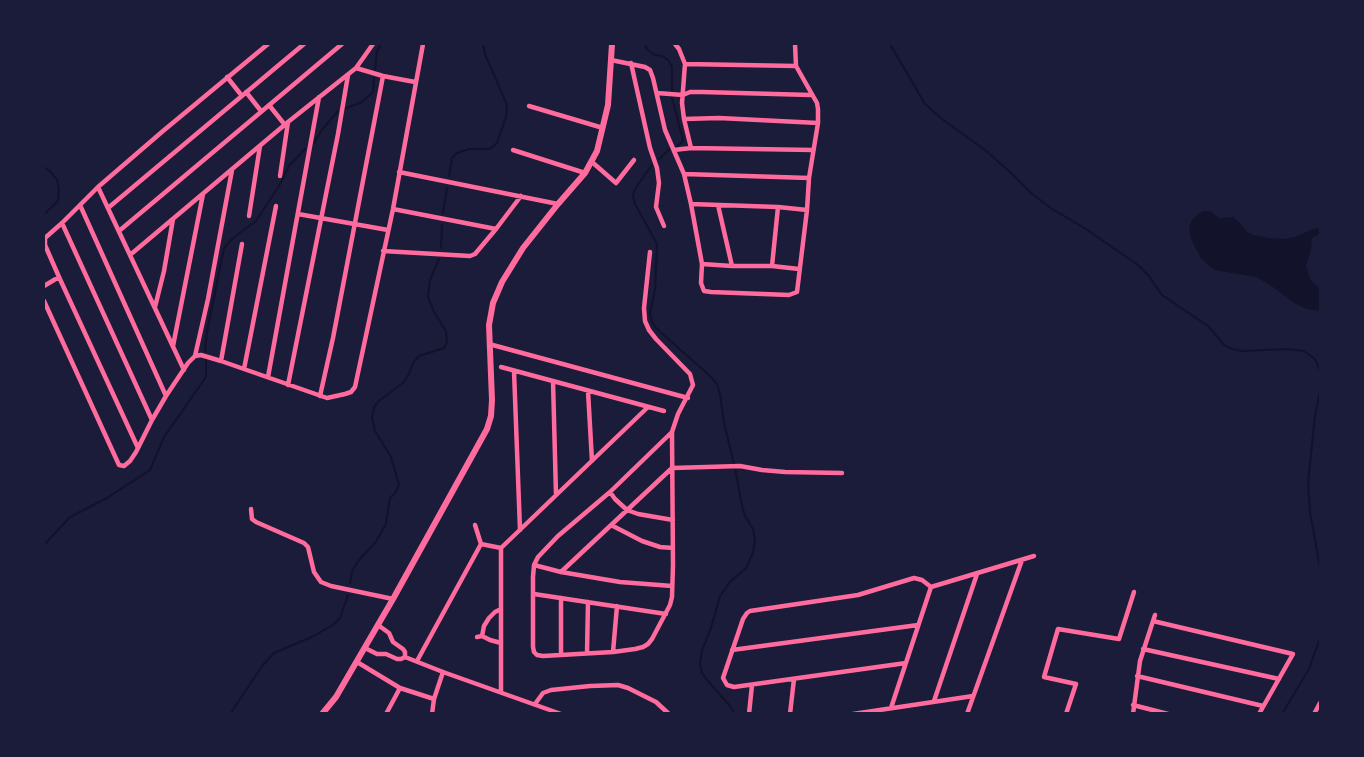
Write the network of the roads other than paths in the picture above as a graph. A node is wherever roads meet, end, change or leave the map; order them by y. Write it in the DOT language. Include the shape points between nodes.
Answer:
graph roads {
  1 [pos="268,44"];
  2 [pos="304,44"];
  3 [pos="342,44"];
  4 [pos="373,44"];
  5 [pos="423,44"];
  6 [pos="612,44"];
  7 [pos="676,44"];
  8 [pos="795,44"];
  9 [pos="611,60"];
  10 [pos="631,63"];
  11 [pos="685,64"];
  12 [pos="796,66"];
  13 [pos="356,68"];
  14 [pos="348,74"];
  15 [pos="380,75"];
  16 [pos="227,77"];
  17 [pos="415,82"];
  18 [pos="244,94"];
  19 [pos="658,94"];
  20 [pos="680,95"];
  21 [pos="811,95"];
  22 [pos="319,97"];
  23 [pos="269,105"];
  24 [pos="529,106"];
  25 [pos="261,111"];
  26 [pos="684,119"];
  27 [pos="287,123"];
  28 [pos="818,123"];
  29 [pos="603,129"];
  30 [pos="260,146"];
  31 [pos="691,148"];
  32 [pos="513,150"];
  33 [pos="674,150"];
  34 [pos="813,150"];
  35 [pos="634,160"];
  36 [pos="592,162"];
  37 [pos="232,170"];
  38 [pos="399,172"];
  39 [pos="585,173"];
  40 [pos="684,174"];
  41 [pos="280,176"];
  42 [pos="809,178"];
  43 [pos="98,187"];
  44 [pos="203,194"];
  45 [pos="520,196"];
  46 [pos="558,204"];
  47 [pos="691,204"];
  48 [pos="718,204"];
  49 [pos="80,205"];
  50 [pos="276,206"];
  51 [pos="778,207"];
  52 [pos="108,208"];
  53 [pos="393,209"];
  54 [pos="807,210"];
  55 [pos="298,214"];
  56 [pos="249,216"];
  57 [pos="321,218"];
  58 [pos="173,219"];
  59 [pos="62,223"];
  60 [pos="355,224"];
  61 [pos="664,226"];
  62 [pos="496,229"];
  63 [pos="388,230"];
  64 [pos="119,231"];
  65 [pos="242,244"];
  66 [pos="383,251"];
  67 [pos="650,252"];
  68 [pos="130,255"];
  69 [pos="702,264"];
  70 [pos="732,266"];
  71 [pos="772,266"];
  72 [pos="799,269"];
  73 [pos="59,277"];
  74 [pos="44,286"];
  75 [pos="44,301"];
  76 [pos="155,307"];
  77 [pos="489,344"];
  78 [pos="173,346"];
  79 [pos="198,356"];
  80 [pos="221,361"];
  81 [pos="501,367"];
  82 [pos="244,369"];
  83 [pos="184,370"];
  84 [pos="514,371"];
  85 [pos="268,377"];
  86 [pos="553,381"];
  87 [pos="288,385"];
  88 [pos="588,391"];
  89 [pos="166,396"];
  90 [pos="320,396"];
  91 [pos="688,398"];
  92 [pos="648,407"];
  93 [pos="664,411"];
  94 [pos="152,420"];
  95 [pos="672,432"];
  96 [pos="138,448"];
  97 [pos="592,461"];
  98 [pos="672,468"];
  99 [pos="842,473"];
  100 [pos="610,492"];
  101 [pos="556,495"];
  102 [pos="251,509"];
  103 [pos="627,510"];
  104 [pos="673,520"];
  105 [pos="475,525"];
  106 [pos="611,525"];
  107 [pos="520,530"];
  108 [pos="481,544"];
  109 [pos="501,548"];
  110 [pos="673,548"];
  111 [pos="1035,556"];
  112 [pos="1022,560"];
  113 [pos="534,565"];
  114 [pos="561,572"];
  115 [pos="977,574"];
  116 [pos="672,586"];
  117 [pos="931,587"];
  118 [pos="1134,592"];
  119 [pos="534,594"];
  120 [pos="561,598"];
  121 [pos="393,599"];
  122 [pos="588,602"];
  123 [pos="617,606"];
  124 [pos="501,609"];
  125 [pos="666,614"];
  126 [pos="1155,615"];
  127 [pos="1153,621"];
  128 [pos="378,625"];
  129 [pos="918,625"];
  130 [pos="393,642"];
  131 [pos="501,643"];
  132 [pos="364,648"];
  133 [pos="1143,649"];
  134 [pos="732,650"];
  135 [pos="613,652"];
  136 [pos="587,653"];
  137 [pos="386,654"];
  138 [pos="561,654"];
  139 [pos="405,657"];
  140 [pos="417,661"];
  141 [pos="357,662"];
  142 [pos="906,663"];
  143 [pos="443,672"];
  144 [pos="1137,676"];
  145 [pos="794,679"];
  146 [pos="1279,679"];
  147 [pos="752,685"];
  148 [pos="400,688"];
  149 [pos="501,693"];
  150 [pos="973,696"];
  151 [pos="434,699"];
  152 [pos="934,701"];
  153 [pos="1320,703"];
  154 [pos="535,705"];
  155 [pos="1133,705"];
  156 [pos="1263,706"];
  157 [pos="891,708"];
  158 [pos="322,714"];
  159 [pos="386,714"];
  160 [pos="432,714"];
  161 [pos="561,714"];
  162 [pos="669,714"];
  163 [pos="749,714"];
  164 [pos="790,714"];
  165 [pos="854,714"];
  166 [pos="967,714"];
  167 [pos="1066,714"];
  168 [pos="1132,714"];
  169 [pos="1168,714"];
  170 [pos="1259,714"];
  171 [pos="1314,714"];
  1 -- 16 [label="street"];
  2 -- 18 [label="street"];
  3 -- 23 [label="street"];
  4 -- 13 [label="street"];
  5 -- 17 [label="street"];
  6 -- 9 [label="main road"];
  7 -- 11 [label="street"];
  8 -- 12 [label="street"];
  9 -- 10 [label="street"];
  9 -- 29 [label="main road"];
  10 -- 19 [label="street" via="650,70"];
  10 -- 61 [label="street" via="657,168 656,207"];
  11 -- 12 [label="street"];
  11 -- 20 [label="street"];
  12 -- 21 [label="street"];
  13 -- 14 [label="street"];
  13 -- 15 [label="street"];
  14 -- 22 [label="street"];
  14 -- 57 [label="street"];
  15 -- 17 [label="street"];
  15 -- 60 [label="street"];
  16 -- 18 [label="street"];
  16 -- 43 [label="street"];
  17 -- 38 [label="street"];
  18 -- 25 [label="street"];
  18 -- 52 [label="street"];
  19 -- 20 [label="street"];
  19 -- 33 [label="street" via="665,130"];
  20 -- 21 [label="street"];
  20 -- 26 [label="street"];
  21 -- 28 [label="street" via="817,103"];
  22 -- 27 [label="street"];
  22 -- 55 [label="street"];
  23 -- 25 [label="street"];
  23 -- 27 [label="street"];
  24 -- 29 [label="street"];
  25 -- 64 [label="street"];
  26 -- 28 [label="street"];
  26 -- 31 [label="street"];
  27 -- 30 [label="street"];
  27 -- 41 [label="street"];
  28 -- 34 [label="street"];
  29 -- 36 [label="main road"];
  30 -- 37 [label="street"];
  30 -- 56 [label="street"];
  31 -- 33 [label="street"];
  31 -- 34 [label="street"];
  32 -- 39 [label="street"];
  33 -- 40 [label="street"];
  34 -- 42 [label="street"];
  35 -- 36 [label="street" via="616,183"];
  36 -- 39 [label="main road"];
  37 -- 44 [label="street"];
  37 -- 79 [label="street"];
  38 -- 45 [label="street"];
  38 -- 53 [label="street"];
  39 -- 46 [label="main road"];
  40 -- 42 [label="street"];
  40 -- 47 [label="street"];
  42 -- 54 [label="street"];
  43 -- 49 [label="street"];
  43 -- 52 [label="street"];
  44 -- 58 [label="street"];
  44 -- 78 [label="street"];
  45 -- 46 [label="street"];
  45 -- 62 [label="street"];
  46 -- 77 [label="main road" via="502,282 490,313"];
  47 -- 48 [label="street"];
  47 -- 69 [label="street"];
  48 -- 51 [label="street"];
  48 -- 70 [label="street"];
  49 -- 59 [label="street"];
  49 -- 89 [label="street"];
  50 -- 82 [label="street"];
  51 -- 54 [label="street"];
  51 -- 71 [label="street"];
  52 -- 64 [label="street"];
  53 -- 62 [label="street"];
  53 -- 63 [label="street"];
  54 -- 72 [label="street"];
  55 -- 57 [label="street"];
  55 -- 85 [label="street"];
  57 -- 60 [label="street"];
  57 -- 87 [label="street"];
  58 -- 68 [label="street"];
  58 -- 76 [label="street"];
  59 -- 73 [label="street" via="45,241"];
  59 -- 94 [label="street"];
  60 -- 63 [label="street"];
  60 -- 90 [label="street"];
  62 -- 66 [label="street" via="479,252 470,256"];
  63 -- 66 [label="street"];
  64 -- 68 [label="street"];
  65 -- 80 [label="street"];
  66 -- 90 [label="street" via="355,387 335,397"];
  67 -- 91 [label="street" via="645,321 656,339 690,374 693,385"];
  68 -- 76 [label="street"];
  69 -- 70 [label="street"];
  69 -- 72 [label="street" via="702,288 711,292 792,294 797,292"];
  70 -- 71 [label="street"];
  71 -- 72 [label="street"];
  73 -- 74 [label="street"];
  73 -- 96 [label="street"];
  75 -- 96 [label="street" via="119,465 126,465"];
  76 -- 78 [label="street"];
  77 -- 91 [label="street"];
  77 -- 121 [label="main road" via="492,400 487,429"];
  78 -- 83 [label="street"];
  79 -- 80 [label="street"];
  79 -- 83 [label="street"];
  80 -- 82 [label="street"];
  81 -- 84 [label="street"];
  82 -- 85 [label="street"];
  83 -- 89 [label="street"];
  84 -- 86 [label="street"];
  84 -- 107 [label="street"];
  85 -- 87 [label="street"];
  86 -- 88 [label="street"];
  86 -- 101 [label="street"];
  87 -- 90 [label="street"];
  88 -- 92 [label="street"];
  88 -- 97 [label="street"];
  89 -- 94 [label="street"];
  91 -- 95 [label="street"];
  92 -- 93 [label="street"];
  92 -- 97 [label="street"];
  94 -- 96 [label="street"];
  95 -- 98 [label="street"];
  95 -- 100 [label="street"];
  97 -- 101 [label="street"];
  98 -- 99 [label="street" via="740,466"];
  98 -- 103 [label="street"];
  98 -- 104 [label="street"];
  100 -- 103 [label="street"];
  100 -- 113 [label="street" via="558,536"];
  101 -- 107 [label="street"];
  102 -- 121 [label="street" via="256,522 308,547 314,572 321,582"];
  103 -- 104 [label="street"];
  103 -- 106 [label="street"];
  104 -- 110 [label="street"];
  105 -- 108 [label="street"];
  106 -- 110 [label="street" via="642,541"];
  106 -- 114 [label="street"];
  107 -- 109 [label="street"];
  108 -- 109 [label="street"];
  108 -- 140 [label="street"];
  109 -- 124 [label="street"];
  110 -- 116 [label="street"];
  111 -- 112 [label="street"];
  112 -- 115 [label="street"];
  112 -- 150 [label="street"];
  113 -- 114 [label="street"];
  113 -- 119 [label="street"];
  114 -- 116 [label="street"];
  115 -- 117 [label="street"];
  115 -- 152 [label="street"];
  116 -- 125 [label="street"];
  117 -- 129 [label="street"];
  117 -- 134 [label="street" via="914,578 858,595 753,610 743,619"];
  118 -- 167 [label="street" via="1119,639 1058,629 1044,677 1076,684"];
  119 -- 120 [label="street"];
  119 -- 138 [label="street" via="534,652 543,656"];
  120 -- 122 [label="street"];
  120 -- 138 [label="street"];
  121 -- 128 [label="main road"];
  122 -- 123 [label="street"];
  122 -- 136 [label="street"];
  123 -- 125 [label="street"];
  123 -- 135 [label="street"];
  124 -- 131 [label="street"];
  124 -- 131 [label="street" via="489,618 479,636"];
  125 -- 135 [label="street" via="648,644"];
  126 -- 127 [label="street"];
  127 -- 133 [label="street"];
  127 -- 146 [label="street" via="1293,654"];
  128 -- 130 [label="street"];
  128 -- 132 [label="main road"];
  129 -- 134 [label="street"];
  129 -- 142 [label="street"];
  130 -- 137 [label="street"];
  130 -- 139 [label="street" via="404,650"];
  131 -- 149 [label="street"];
  132 -- 137 [label="street"];
  132 -- 141 [label="main road"];
  133 -- 144 [label="street"];
  133 -- 146 [label="street"];
  134 -- 147 [label="street" via="723,678 734,687"];
  135 -- 136 [label="street"];
  136 -- 138 [label="street"];
  137 -- 139 [label="street" via="397,660"];
  139 -- 140 [label="street"];
  140 -- 143 [label="street"];
  141 -- 148 [label="street"];
  141 -- 158 [label="main road"];
  142 -- 145 [label="street"];
  142 -- 157 [label="street"];
  143 -- 149 [label="street"];
  143 -- 151 [label="street"];
  144 -- 155 [label="street"];
  144 -- 156 [label="street"];
  145 -- 147 [label="street"];
  145 -- 164 [label="street"];
  146 -- 156 [label="street"];
  147 -- 163 [label="street"];
  148 -- 151 [label="street"];
  148 -- 159 [label="street"];
  149 -- 154 [label="street"];
  150 -- 152 [label="street"];
  150 -- 166 [label="street"];
  151 -- 160 [label="street"];
  152 -- 157 [label="street"];
  153 -- 171 [label="street"];
  154 -- 161 [label="street"];
  154 -- 162 [label="street" via="543,693 551,690 618,685 656,702"];
  155 -- 168 [label="street"];
  155 -- 169 [label="street"];
  156 -- 170 [label="street"];
  157 -- 165 [label="street"];
}
